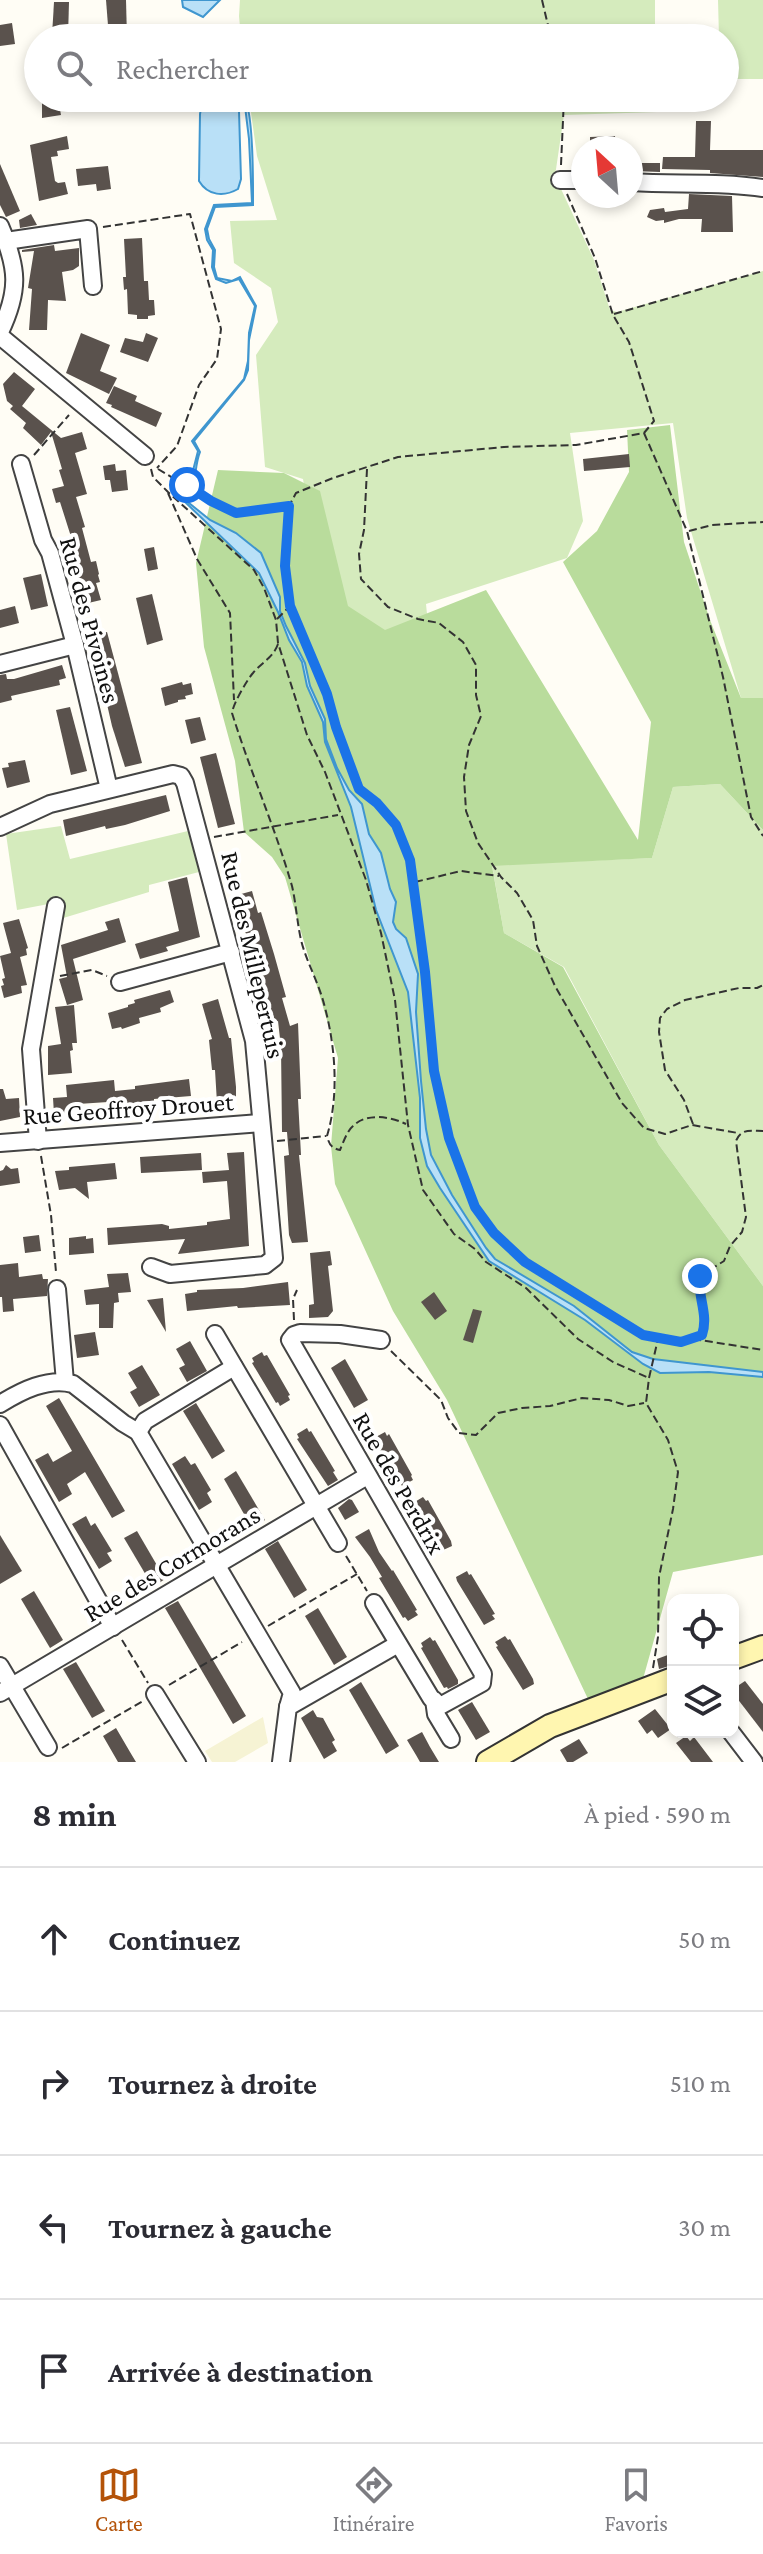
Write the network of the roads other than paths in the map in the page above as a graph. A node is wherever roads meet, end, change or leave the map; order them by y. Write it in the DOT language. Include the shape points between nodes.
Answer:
graph roads {
  1 [pos="560,180"];
  2 [pos="571,180"];
  3 [pos="643,183"];
  4 [pos="763,188"];
  5 [pos="3,234"];
  6 [pos="93,286"];
  7 [pos="0,334"];
  8 [pos="147,458"];
  9 [pos="22,466"];
  10 [pos="75,645"];
  11 [pos="0,664"];
  12 [pos="109,789"];
  13 [pos="0,827"];
  14 [pos="56,906"];
  15 [pos="231,952"];
  16 [pos="120,982"];
  17 [pos="261,1123"];
  18 [pos="38,1141"];
  19 [pos="0,1143"];
  20 [pos="151,1267"];
  21 [pos="57,1289"];
  22 [pos="215,1334"];
  23 [pos="381,1340"];
  24 [pos="234,1367"];
  25 [pos="65,1382"];
  26 [pos="0,1404"];
  27 [pos="0,1425"];
  28 [pos="138,1432"];
  29 [pos="367,1476"];
  30 [pos="316,1507"];
  31 [pos="338,1543"];
  32 [pos="217,1564"];
  33 [pos="374,1603"];
  34 [pos="113,1627"];
  35 [pos="398,1644"];
  36 [pos="763,1647"];
  37 [pos="739,1656"];
  38 [pos="0,1666"];
  39 [pos="665,1681"];
  40 [pos="6,1689"];
  41 [pos="155,1694"];
  42 [pos="434,1700"];
  43 [pos="288,1707"];
  44 [pos="736,1738"];
  45 [pos="451,1739"];
  46 [pos="50,1750"];
  47 [pos="197,1762"];
  48 [pos="281,1762"];
  49 [pos="488,1762"];
  50 [pos="754,1762"];
  1 -- 2 [label="street"];
  3 -- 4 [label="street"];
  5 -- 6 [label="street" via="88,229"];
  5 -- 7 [label="street" via="16,277"];
  7 -- 8 [label="street"];
  9 -- 10 [label="street, Rue des Pivoines"];
  10 -- 11 [label="street"];
  10 -- 12 [label="street, Rue des Pivoines"];
  12 -- 13 [label="street, Rue des Millepertuis" via="50,804"];
  12 -- 15 [label="street, Rue des Millepertuis" via="181,776"];
  14 -- 18 [label="street" via="31,1049"];
  15 -- 16 [label="street"];
  15 -- 17 [label="street, Rue des Millepertuis" via="254,1041"];
  17 -- 18 [label="street, Rue Geoffroy Drouet"];
  17 -- 20 [label="street, Rue des Millepertuis" via="274,1258 265,1265 170,1274"];
  18 -- 19 [label="street, Rue Geoffroy Drouet"];
  21 -- 25 [label="street"];
  22 -- 24 [label="street"];
  23 -- 29 [label="street, Rue des Perdrix" via="300,1333 290,1340"];
  24 -- 28 [label="street" via="145,1421"];
  24 -- 30 [label="street"];
  25 -- 26 [label="street" via="24,1390"];
  25 -- 28 [label="street"];
  27 -- 34 [label="street"];
  28 -- 32 [label="street"];
  29 -- 30 [label="street, Rue des Cormorans"];
  29 -- 42 [label="street, Rue des Perdrix" via="483,1674 482,1683 440,1706"];
  30 -- 31 [label="street"];
  30 -- 32 [label="street, Rue des Cormorans"];
  32 -- 34 [label="street, Rue des Cormorans"];
  32 -- 43 [label="street" via="292,1693"];
  33 -- 35 [label="street"];
  34 -- 40 [label="street, Rue des Cormorans"];
  35 -- 42 [label="street"];
  35 -- 43 [label="street"];
  36 -- 37 [label="street"];
  38 -- 40 [label="street"];
  39 -- 49 [label="street" via="550,1726"];
  40 -- 46 [label="street"];
  41 -- 47 [label="street"];
  42 -- 45 [label="street"];
  43 -- 48 [label="street"];
  44 -- 50 [label="street"];
}
